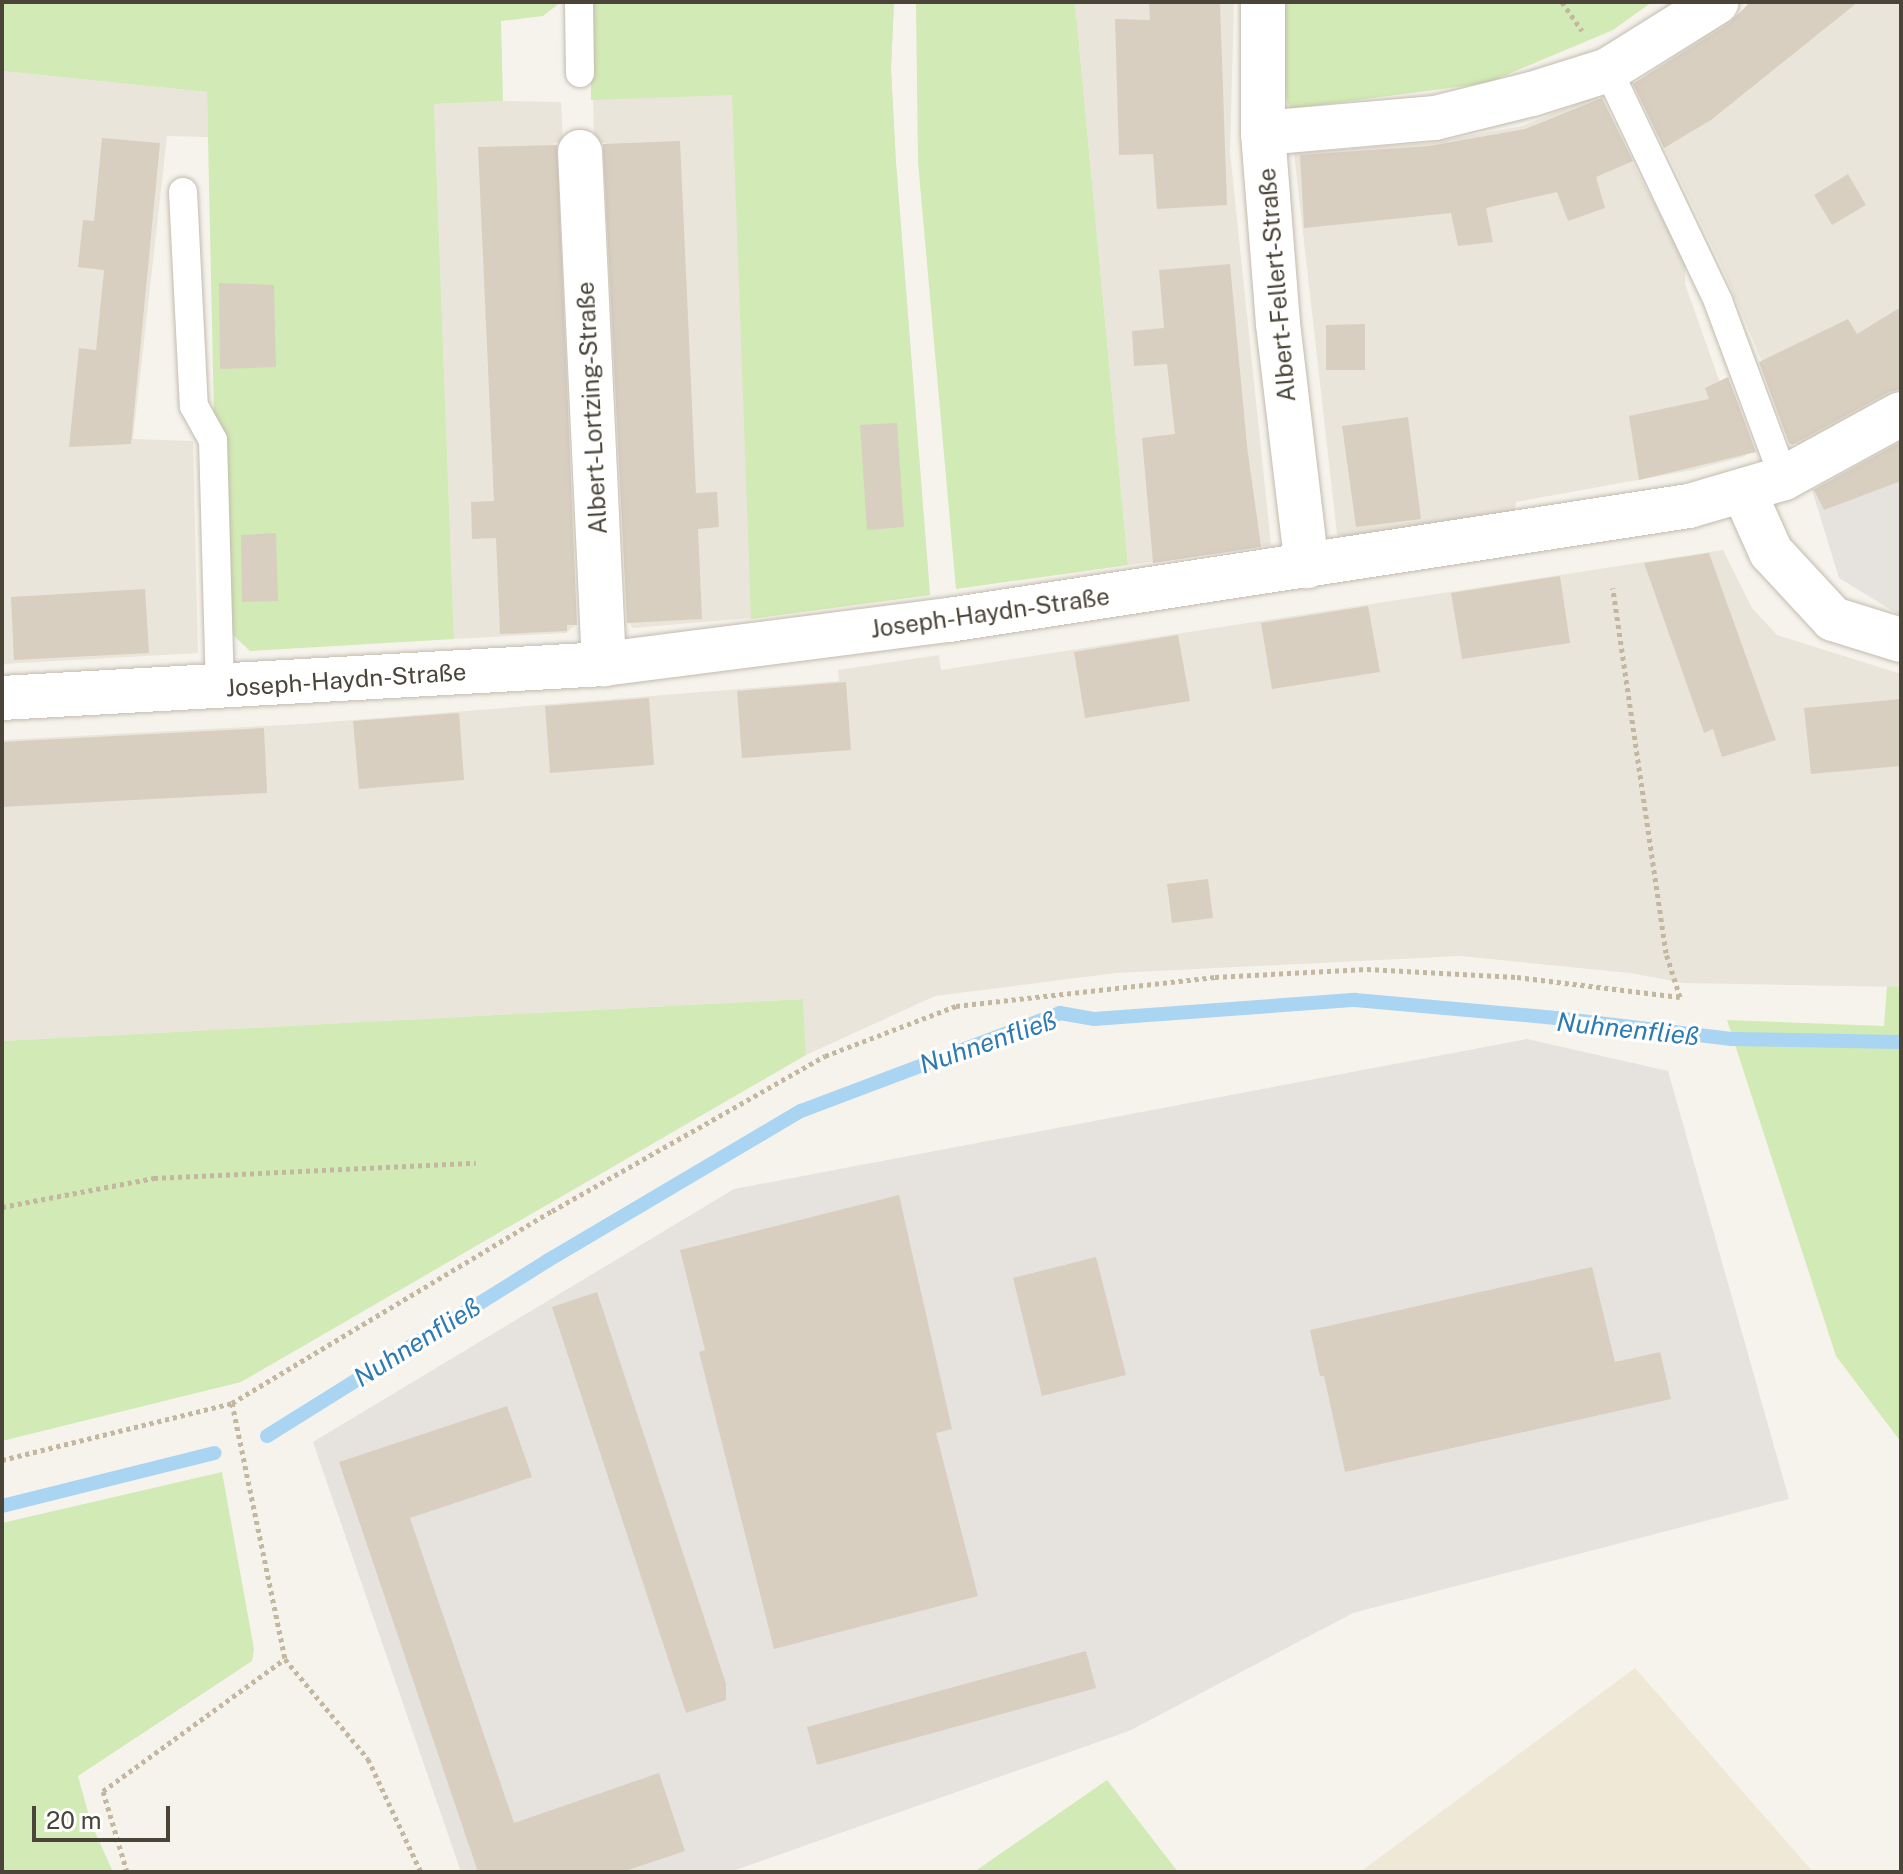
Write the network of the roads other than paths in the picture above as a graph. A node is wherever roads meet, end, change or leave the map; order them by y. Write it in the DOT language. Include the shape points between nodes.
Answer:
graph roads {
  1 [pos="579,2"];
  2 [pos="1263,2"];
  3 [pos="1717,2"];
  4 [pos="1608,70"];
  5 [pos="580,73"];
  6 [pos="1263,133"];
  7 [pos="580,152"];
  8 [pos="183,192"];
  9 [pos="1901,414"];
  10 [pos="1764,485"];
  11 [pos="1307,566"];
  12 [pos="1901,640"];
  13 [pos="604,664"];
  14 [pos="220,688"];
  15 [pos="2,698"];
  1 -- 5 [label="lane"];
  2 -- 6 [label="street, Albert-Fellert-Straße"];
  3 -- 4 [label="street"];
  4 -- 6 [label="street" via="1435,118"];
  4 -- 10 [label="lane" via="1718,301"];
  6 -- 11 [label="street, Albert-Fellert-Straße" via="1278,324"];
  7 -- 13 [label="street, Albert-Lortzing-Straße"];
  8 -- 14 [label="lane" via="194,406 213,440"];
  9 -- 10 [label="street, Joseph-Haydn-Straße"];
  10 -- 11 [label="street, Joseph-Haydn-Straße" via="1603,522"];
  10 -- 12 [label="street" via="1771,552 1833,619"];
  11 -- 13 [label="street, Joseph-Haydn-Straße" via="949,620"];
  13 -- 14 [label="street, Joseph-Haydn-Straße"];
  14 -- 15 [label="street, Joseph-Haydn-Straße"];
}
